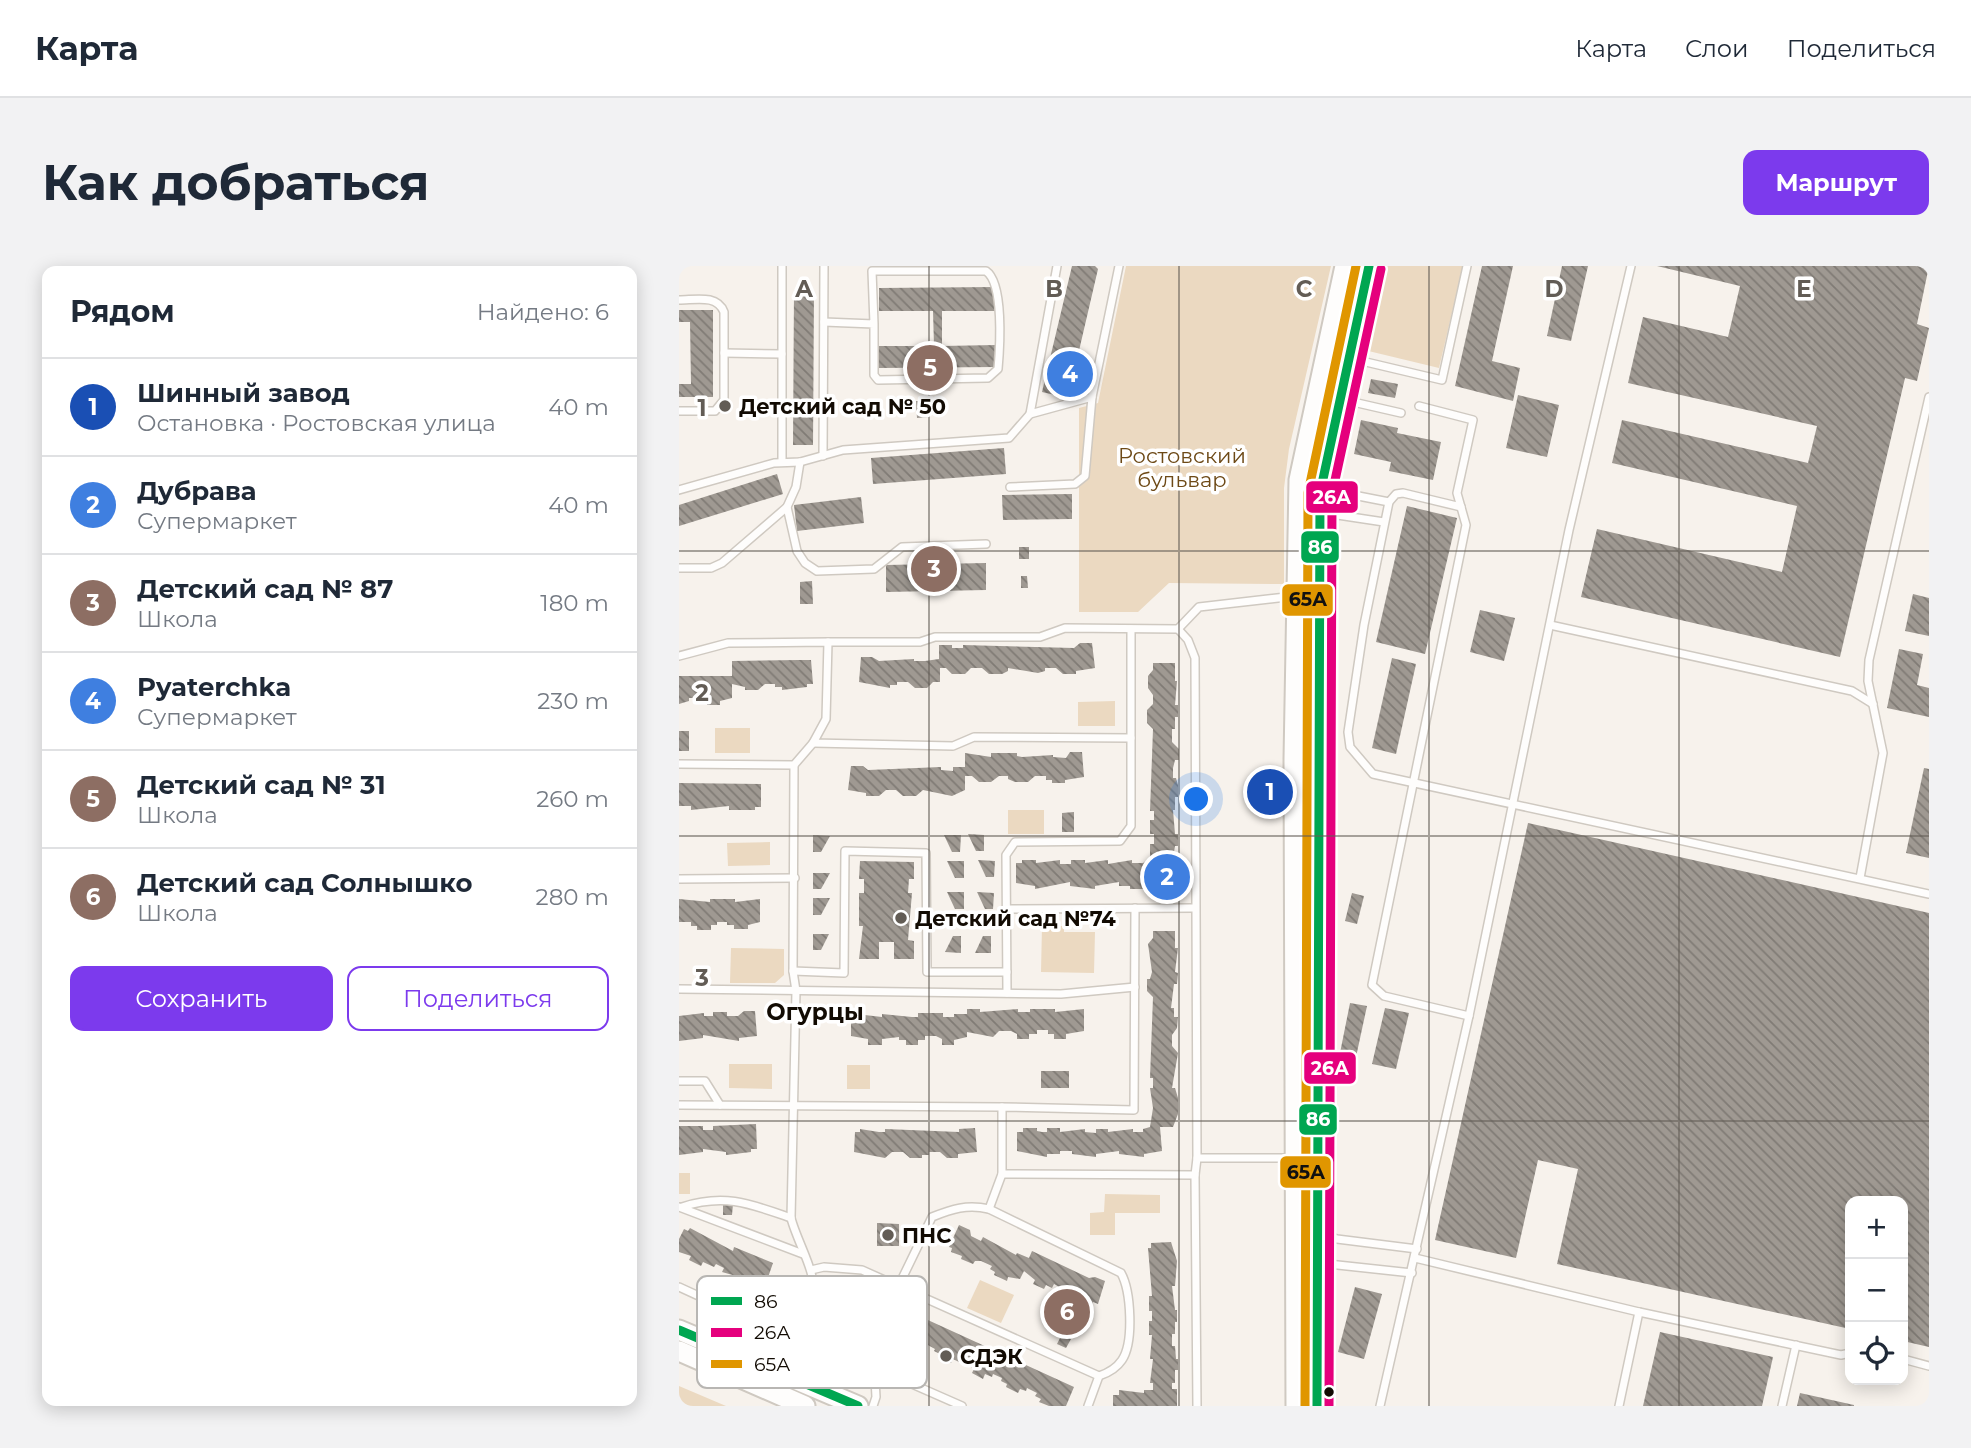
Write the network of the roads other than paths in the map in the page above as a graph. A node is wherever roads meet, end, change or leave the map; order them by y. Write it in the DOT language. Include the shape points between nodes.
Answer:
graph roads {
  1 [pos="782,266"];
  2 [pos="824,266"];
  3 [pos="1058,266"];
  4 [pos="1119,266"];
  5 [pos="1345,266"];
  6 [pos="1369,266"];
  7 [pos="1467,266"];
  8 [pos="1631,266"];
  9 [pos="679,300"];
  10 [pos="824,322"];
  11 [pos="874,324"];
  12 [pos="724,353"];
  13 [pos="782,354"];
  14 [pos="1349,358"];
  15 [pos="1092,397"];
  16 [pos="1929,397"];
  17 [pos="1339,399"];
  18 [pos="1419,406"];
  19 [pos="679,411"];
  20 [pos="1401,413"];
  21 [pos="1030,414"];
  22 [pos="823,456"];
  23 [pos="782,462"];
  24 [pos="800,462"];
  25 [pos="1010,487"];
  26 [pos="679,490"];
  27 [pos="1299,492"];
  28 [pos="1320,493"];
  29 [pos="1389,502"];
  30 [pos="787,507"];
  31 [pos="1461,508"];
  32 [pos="1320,519"];
  33 [pos="1384,522"];
  34 [pos="986,544"];
  35 [pos="679,568"];
  36 [pos="1295,596"];
  37 [pos="1550,625"];
  38 [pos="1131,629"];
  39 [pos="1178,629"];
  40 [pos="828,642"];
  41 [pos="679,656"];
  42 [pos="1873,704"];
  43 [pos="1131,738"];
  44 [pos="813,743"];
  45 [pos="679,764"];
  46 [pos="795,765"];
  47 [pos="1413,782"];
  48 [pos="1513,804"];
  49 [pos="679,878"];
  50 [pos="795,878"];
  51 [pos="1860,878"];
  52 [pos="1929,894"];
  53 [pos="1135,908"];
  54 [pos="1195,908"];
  55 [pos="1006,909"];
  56 [pos="793,971"];
  57 [pos="1007,972"];
  58 [pos="1135,987"];
  59 [pos="679,989"];
  60 [pos="796,991"];
  61 [pos="1007,993"];
  62 [pos="1469,1016"];
  63 [pos="679,1081"];
  64 [pos="679,1105"];
  65 [pos="720,1105"];
  66 [pos="794,1107"];
  67 [pos="1002,1107"];
  68 [pos="1197,1158"];
  69 [pos="1296,1158"];
  70 [pos="1319,1158"];
  71 [pos="1002,1174"];
  72 [pos="1195,1175"];
  73 [pos="681,1207"];
  74 [pos="989,1209"];
  75 [pos="791,1218"];
  76 [pos="1319,1233"];
  77 [pos="803,1254"];
  78 [pos="1416,1254"];
  79 [pos="1318,1263"];
  80 [pos="811,1270"];
  81 [pos="1412,1273"];
  82 [pos="812,1276"];
  83 [pos="875,1276"];
  84 [pos="903,1276"];
  85 [pos="679,1287"];
  86 [pos="697,1296"];
  87 [pos="927,1300"];
  88 [pos="1639,1312"];
  89 [pos="679,1330"];
  90 [pos="697,1338"];
  91 [pos="1795,1345"];
  92 [pos="679,1351"];
  93 [pos="1845,1354"];
  94 [pos="697,1359"];
  95 [pos="1908,1360"];
  96 [pos="1929,1366"];
  97 [pos="1099,1376"];
  98 [pos="764,1388"];
  99 [pos="815,1388"];
  100 [pos="876,1388"];
  101 [pos="921,1388"];
  102 [pos="805,1406"];
  103 [pos="858,1406"];
  104 [pos="873,1406"];
  105 [pos="962,1406"];
  106 [pos="1088,1406"];
  107 [pos="1197,1406"];
  108 [pos="1296,1406"];
  109 [pos="1317,1406"];
  110 [pos="1380,1406"];
  111 [pos="1619,1406"];
  112 [pos="1782,1406"];
  1 -- 13 [label="lane"];
  2 -- 10 [label="lane"];
  3 -- 21 [label="lane"];
  4 -- 15 [label="lane"];
  5 -- 27 [label="street"];
  6 -- 14 [label="street"];
  7 -- 14 [label="lane" via="1442,380"];
  8 -- 37 [label="lane"];
  9 -- 12 [label="lane" via="721,304"];
  10 -- 11 [label="lane"];
  10 -- 22 [label="lane"];
  11 -- 11 [label="lane" via="874,375 878,380 988,378 997,369 998,289 986,271 871,271"];
  12 -- 13 [label="lane"];
  12 -- 19 [label="lane" via="722,405 715,411"];
  13 -- 23 [label="lane"];
  14 -- 17 [label="street"];
  15 -- 21 [label="lane"];
  15 -- 25 [label="lane" via="1085,476 1075,484"];
  16 -- 42 [label="lane" via="1869,660"];
  17 -- 20 [label="lane"];
  17 -- 28 [label="street"];
  18 -- 31 [label="lane" via="1473,419 1457,493"];
  21 -- 22 [label="lane" via="1009,438 843,450"];
  22 -- 24 [label="lane"];
  23 -- 24 [label="lane"];
  23 -- 26 [label="lane"];
  24 -- 30 [label="lane"];
  27 -- 28 [label="street"];
  27 -- 36 [label="street"];
  28 -- 29 [label="lane"];
  28 -- 32 [label="street"];
  29 -- 31 [label="lane" via="1403,493"];
  29 -- 33 [label="lane"];
  30 -- 34 [label="lane" via="797,551 817,571 874,569 902,547"];
  30 -- 35 [label="lane" via="722,564"];
  31 -- 47 [label="lane" via="1466,525"];
  32 -- 33 [label="lane" via="1331,514"];
  32 -- 70 [label="street"];
  33 -- 47 [label="lane" via="1348,732 1350,747 1373,774"];
  36 -- 39 [label="lane" via="1199,607"];
  36 -- 69 [label="street"];
  37 -- 42 [label="lane" via="1852,691"];
  37 -- 48 [label="lane"];
  38 -- 39 [label="lane"];
  38 -- 40 [label="lane" via="1065,628 1040,637"];
  38 -- 43 [label="lane"];
  39 -- 54 [label="lane" via="1195,658"];
  40 -- 41 [label="lane" via="728,643"];
  40 -- 44 [label="lane" via="826,719"];
  42 -- 51 [label="lane" via="1883,753"];
  43 -- 44 [label="lane" via="974,737 953,746"];
  43 -- 55 [label="lane" via="1131,826 1120,841 1015,842 1006,855"];
  44 -- 46 [label="lane"];
  45 -- 46 [label="lane"];
  46 -- 50 [label="lane"];
  47 -- 48 [label="lane"];
  47 -- 62 [label="lane" via="1372,985 1384,996"];
  48 -- 51 [label="lane"];
  48 -- 62 [label="lane"];
  49 -- 50 [label="lane"];
  50 -- 56 [label="lane"];
  51 -- 52 [label="lane"];
  53 -- 54 [label="lane"];
  53 -- 55 [label="lane"];
  53 -- 58 [label="lane"];
  54 -- 68 [label="lane"];
  55 -- 57 [label="lane"];
  56 -- 57 [label="lane" via="844,973 845,851 926,853 927,972"];
  56 -- 60 [label="lane"];
  57 -- 61 [label="lane"];
  58 -- 61 [label="lane" via="1061,994"];
  58 -- 67 [label="lane" via="1134,1110"];
  59 -- 60 [label="lane"];
  60 -- 61 [label="lane"];
  60 -- 66 [label="lane"];
  62 -- 78 [label="lane"];
  63 -- 65 [label="lane" via="705,1081"];
  64 -- 65 [label="lane"];
  65 -- 66 [label="lane"];
  66 -- 67 [label="lane"];
  66 -- 75 [label="lane"];
  67 -- 71 [label="lane"];
  68 -- 69 [label="lane"];
  68 -- 72 [label="lane"];
  69 -- 70 [label="street"];
  69 -- 108 [label="street"];
  70 -- 76 [label="street"];
  71 -- 72 [label="lane"];
  71 -- 74 [label="lane"];
  72 -- 107 [label="lane"];
  73 -- 75 [label="lane" via="702,1200 737,1200"];
  73 -- 77 [label="lane"];
  74 -- 84 [label="lane" via="958,1207 932,1217"];
  74 -- 97 [label="lane" via="1121,1273 1128,1286 1128,1343 1123,1359"];
  75 -- 77 [label="lane"];
  76 -- 78 [label="lane"];
  76 -- 79 [label="street"];
  77 -- 80 [label="lane"];
  78 -- 81 [label="lane"];
  78 -- 88 [label="lane"];
  79 -- 81 [label="lane"];
  79 -- 109 [label="street"];
  80 -- 82 [label="lane"];
  80 -- 83 [label="lane" via="862,1270"];
  81 -- 110 [label="lane"];
  85 -- 86 [label="lane"];
  87 -- 97 [label="lane"];
  88 -- 91 [label="lane"];
  88 -- 111 [label="lane"];
  89 -- 90 [label="street"];
  91 -- 93 [label="lane"];
  91 -- 112 [label="lane"];
  92 -- 94 [label="street"];
  95 -- 96 [label="lane"];
  97 -- 106 [label="lane"];
  98 -- 102 [label="street"];
  99 -- 103 [label="street"];
  100 -- 104 [label="lane"];
  101 -- 105 [label="lane"];
}
